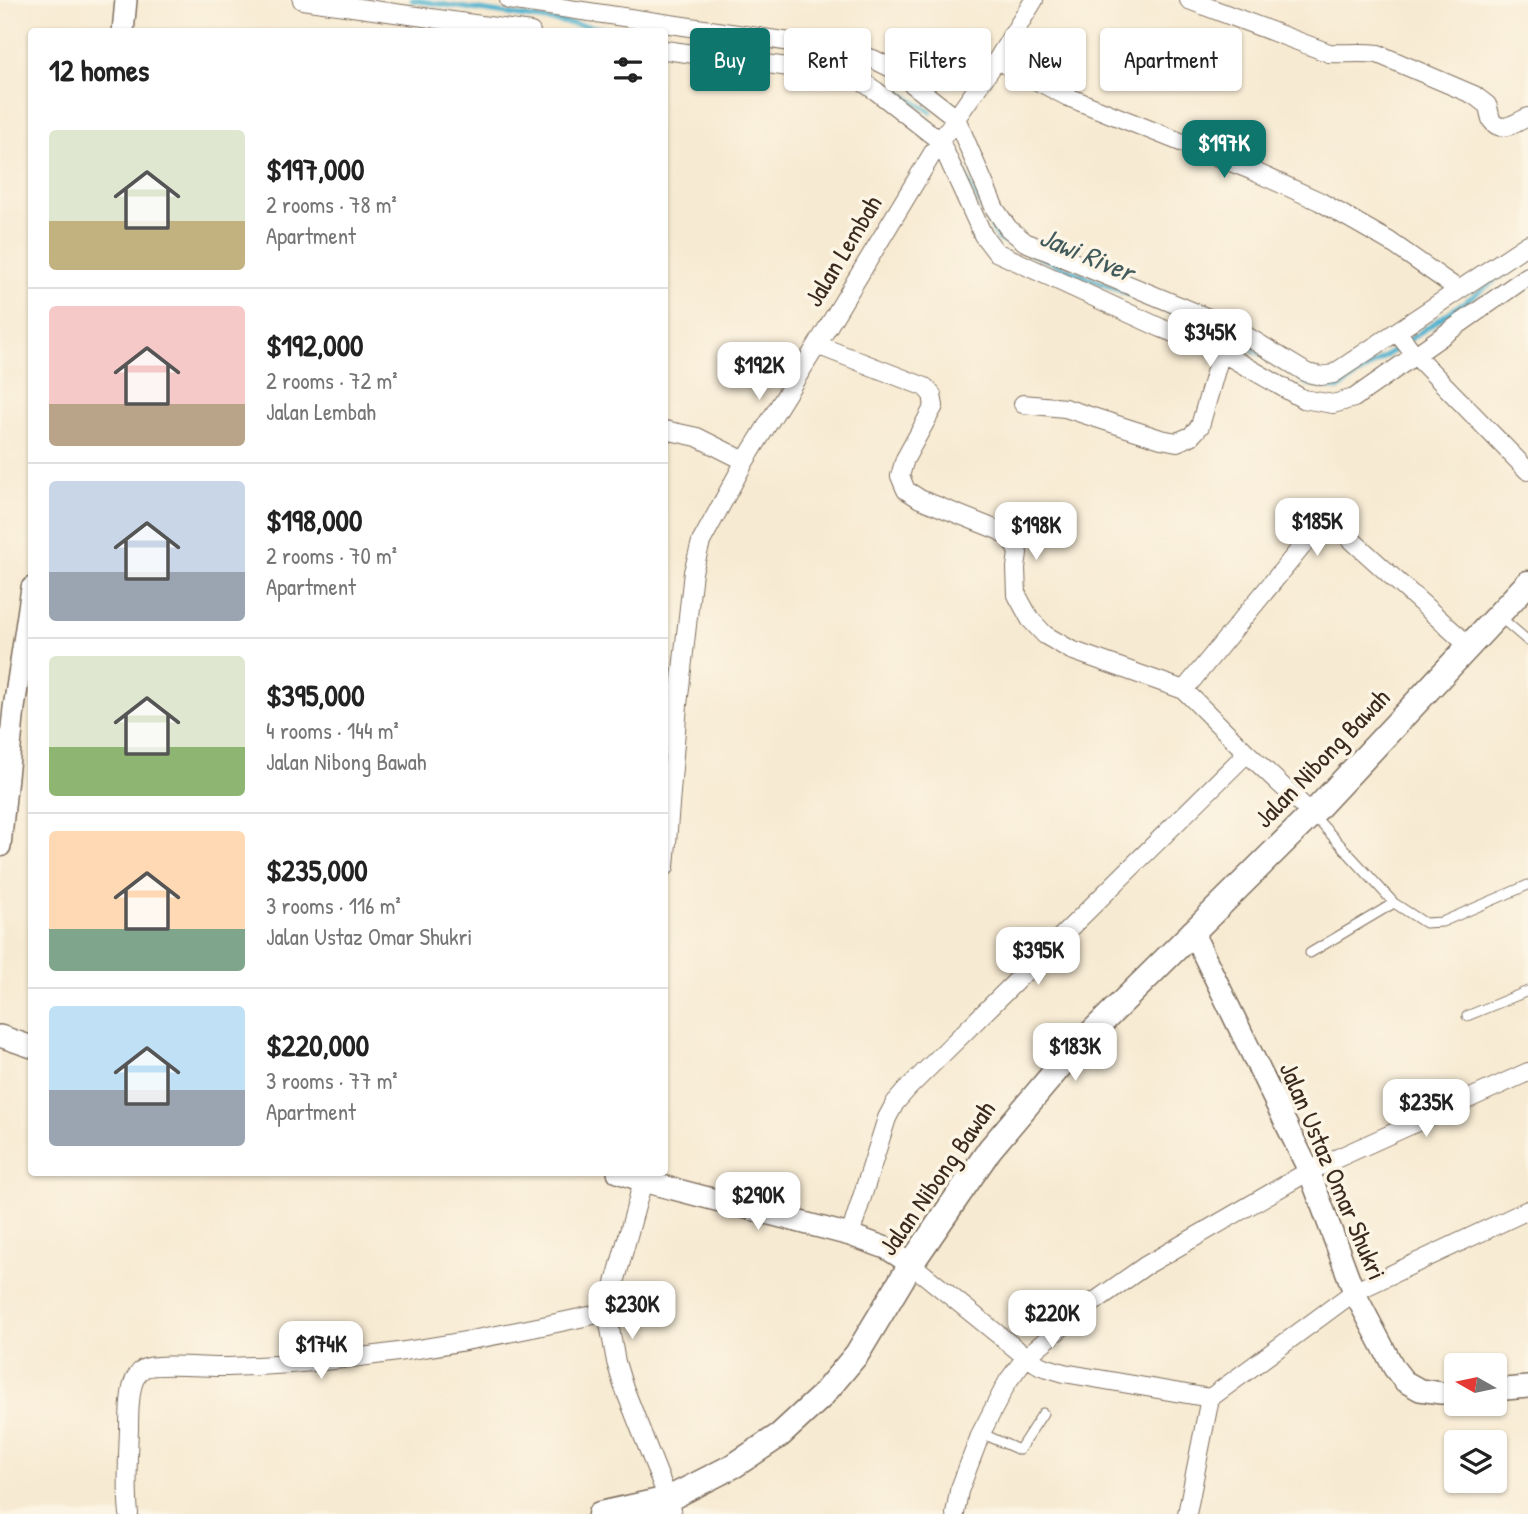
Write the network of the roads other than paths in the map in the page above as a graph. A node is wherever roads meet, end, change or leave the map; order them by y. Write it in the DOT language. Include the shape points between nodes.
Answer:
graph roads {
  1 [pos="126,0"];
  2 [pos="302,0"];
  3 [pos="509,0"];
  4 [pos="1034,0"];
  5 [pos="1189,0"];
  6 [pos="449,26"];
  7 [pos="123,28"];
  8 [pos="476,28"];
  9 [pos="668,50"];
  10 [pos="997,60"];
  11 [pos="1528,117"];
  12 [pos="956,118"];
  13 [pos="940,141"];
  14 [pos="1528,244"];
  15 [pos="1528,276"];
  16 [pos="1459,290"];
  17 [pos="1406,343"];
  18 [pos="817,345"];
  19 [pos="1221,352"];
  20 [pos="1023,404"];
  21 [pos="668,431"];
  22 [pos="746,461"];
  23 [pos="1528,471"];
  24 [pos="1528,583"];
  25 [pos="28,615"];
  26 [pos="1498,616"];
  27 [pos="1528,641"];
  28 [pos="1470,647"];
  29 [pos="1184,690"];
  30 [pos="672,703"];
  31 [pos="1247,753"];
  32 [pos="668,806"];
  33 [pos="1312,814"];
  34 [pos="0,846"];
  35 [pos="1528,885"];
  36 [pos="1394,903"];
  37 [pos="1192,931"];
  38 [pos="1310,953"];
  39 [pos="1528,990"];
  40 [pos="1467,1016"];
  41 [pos="0,1036"];
  42 [pos="28,1046"];
  43 [pos="1528,1072"];
  44 [pos="1309,1171"];
  45 [pos="629,1176"];
  46 [pos="643,1181"];
  47 [pos="1528,1210"];
  48 [pos="850,1235"];
  49 [pos="911,1264"];
  50 [pos="1354,1292"];
  51 [pos="607,1312"];
  52 [pos="1026,1357"];
  53 [pos="1528,1387"];
  54 [pos="1507,1389"];
  55 [pos="1444,1393"];
  56 [pos="1210,1398"];
  57 [pos="1043,1413"];
  58 [pos="981,1433"];
  59 [pos="670,1506"];
  60 [pos="129,1514"];
  61 [pos="600,1514"];
  62 [pos="955,1514"];
  63 [pos="1187,1514"];
  1 -- 7 [label="street"];
  2 -- 6 [label="street"];
  3 -- 12 [label="street" via="851,52 893,69"];
  4 -- 10 [label="street, Jalan Lembah"];
  5 -- 11 [label="street" via="1329,53 1378,54 1474,95 1488,105 1498,127"];
  6 -- 8 [label="street"];
  9 -- 13 [label="street" via="857,78"];
  10 -- 12 [label="street, Jalan Lembah"];
  10 -- 16 [label="street" via="1068,97 1319,201 1389,241"];
  12 -- 13 [label="street, Jalan Lembah"];
  12 -- 17 [label="street" via="995,209 1024,242 1234,329 1307,373 1334,374"];
  13 -- 18 [label="street, Jalan Lembah"];
  13 -- 19 [label="street" via="983,235 996,252"];
  14 -- 16 [label="street"];
  15 -- 17 [label="street"];
  16 -- 17 [label="street"];
  17 -- 19 [label="street" via="1354,398 1332,404 1303,399"];
  17 -- 23 [label="street"];
  18 -- 22 [label="street, Jalan Lembah"];
  18 -- 29 [label="street" via="925,387 932,395 934,406 900,477 906,490 1012,540 1017,553 1017,595 1045,635 1071,650"];
  19 -- 20 [label="street" via="1200,426 1177,442 1065,408"];
  21 -- 22 [label="street" via="697,438"];
  22 -- 30 [label="street, Jalan Lembah" via="701,542"];
  24 -- 26 [label="main road, Jalan Nibong Bawah"];
  25 -- 34 [label="street"];
  26 -- 27 [label="lane"];
  26 -- 28 [label="main road, Jalan Nibong Bawah"];
  28 -- 29 [label="street" via="1345,534 1331,529 1308,538"];
  28 -- 33 [label="main road, Jalan Nibong Bawah"];
  29 -- 31 [label="street"];
  30 -- 32 [label="street, Jalan Lembah"];
  31 -- 33 [label="street"];
  31 -- 48 [label="street" via="895,1103"];
  33 -- 36 [label="lane"];
  33 -- 37 [label="main road, Jalan Nibong Bawah"];
  35 -- 36 [label="lane" via="1443,922 1425,923"];
  36 -- 38 [label="lane"];
  37 -- 44 [label="street, Jalan Ustaz Omar Shukri"];
  37 -- 49 [label="main road, Jalan Nibong Bawah" via="1034,1096 990,1149"];
  39 -- 40 [label="lane"];
  41 -- 42 [label="street"];
  43 -- 44 [label="street"];
  44 -- 50 [label="street, Jalan Ustaz Omar Shukri"];
  44 -- 52 [label="street" via="1145,1266"];
  45 -- 46 [label="street"];
  46 -- 48 [label="street"];
  46 -- 51 [label="street"];
  47 -- 50 [label="street"];
  48 -- 49 [label="street" via="886,1248"];
  49 -- 52 [label="street"];
  49 -- 59 [label="main road, Jalan Nibong Bawah" via="857,1354 821,1397 780,1435"];
  50 -- 55 [label="street, Jalan Ustaz Omar Shukri" via="1404,1381 1420,1390"];
  50 -- 56 [label="street"];
  51 -- 59 [label="street" via="623,1385"];
  51 -- 60 [label="street" via="394,1353 313,1362 143,1369 134,1380 130,1408"];
  52 -- 56 [label="street" via="1064,1373"];
  52 -- 58 [label="street"];
  53 -- 54 [label="street"];
  56 -- 63 [label="street"];
  57 -- 58 [label="lane" via="1019,1450"];
  58 -- 62 [label="street"];
  59 -- 61 [label="main road, Jalan Nibong Bawah"];
}
